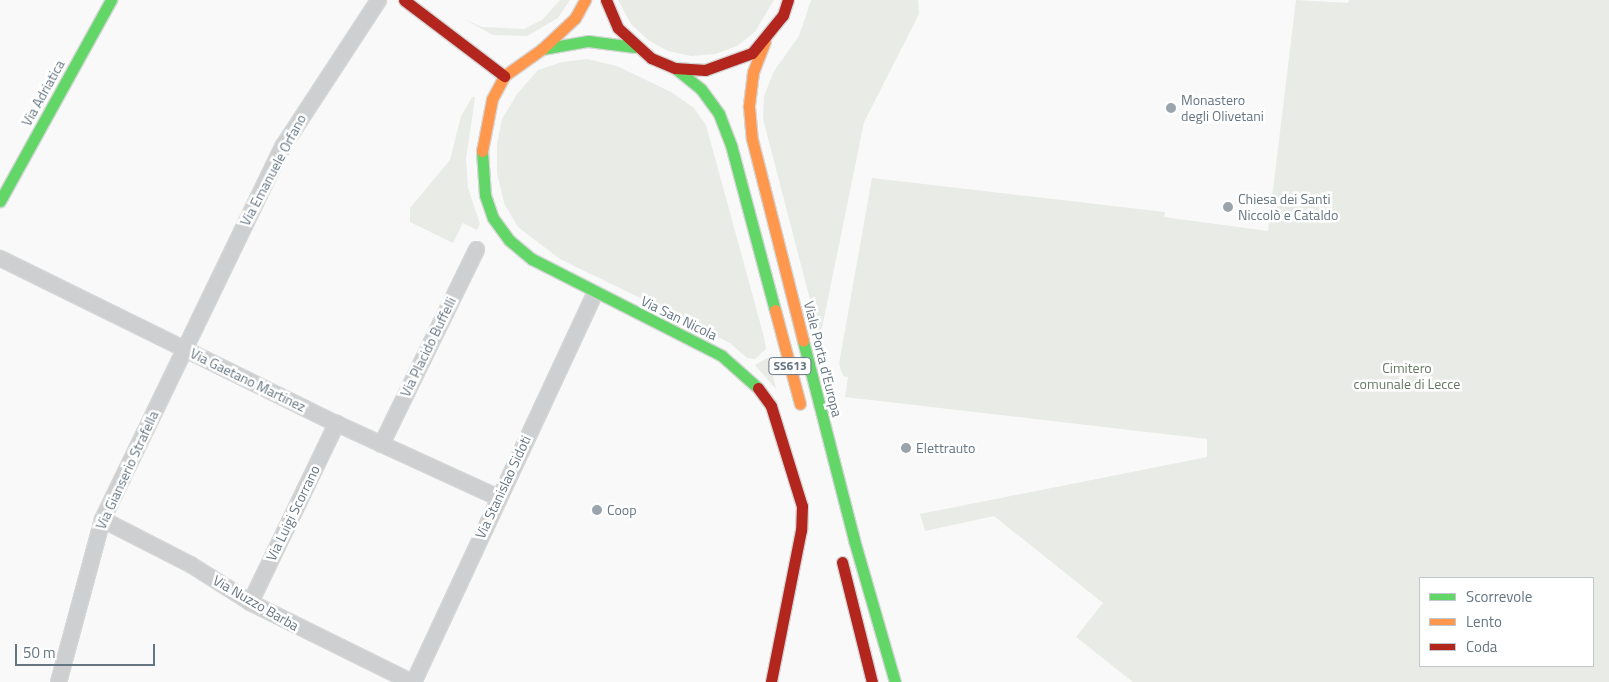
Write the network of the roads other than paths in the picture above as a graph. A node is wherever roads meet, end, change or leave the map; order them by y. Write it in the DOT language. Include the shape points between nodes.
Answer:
graph roads {
  1 [pos="111,0"];
  2 [pos="378,0"];
  3 [pos="404,0"];
  4 [pos="586,0"];
  5 [pos="606,0"];
  6 [pos="788,0"];
  7 [pos="765,41"];
  8 [pos="635,47"];
  9 [pos="542,49"];
  10 [pos="675,68"];
  11 [pos="504,76"];
  12 [pos="0,201"];
  13 [pos="476,249"];
  14 [pos="0,258"];
  15 [pos="594,293"];
  16 [pos="185,349"];
  17 [pos="805,421"];
  18 [pos="336,423"];
  19 [pos="380,444"];
  20 [pos="498,498"];
  21 [pos="102,519"];
  22 [pos="840,554"];
  23 [pos="250,602"];
  24 [pos="58,682"];
  25 [pos="413,682"];
  26 [pos="771,682"];
  27 [pos="872,682"];
  28 [pos="894,682"];
  1 -- 12 [label="main road, Via Adriatica"];
  2 -- 16 [label="street, Via Emanuele Orfano" via="283,145"];
  3 -- 11 [label="main road"];
  4 -- 9 [label="main road, Via San Nicola" via="575,18"];
  5 -- 8 [label="main road, Viale Porta d'Europa" via="618,28"];
  6 -- 7 [label="main road, Viale Porta d'Europa" via="783,15"];
  7 -- 10 [label="main road, Viale Porta d'Europa" via="736,62 705,70"];
  7 -- 28 [label="main road, Viale Porta d'Europa / SS613" via="753,72 749,106 752,139 854,540"];
  8 -- 9 [label="main road, Via San Nicola" via="588,41"];
  8 -- 10 [label="main road, Viale Porta d'Europa"];
  9 -- 11 [label="main road, Via San Nicola" via="518,62"];
  10 -- 17 [label="main road, Viale Porta d'Europa / SS613" via="700,89 719,114 731,144"];
  11 -- 15 [label="main road, Via San Nicola" via="492,99 484,128 481,164 485,195 493,218 509,240 532,259"];
  13 -- 19 [label="street, Via Placido Buffelli"];
  14 -- 16 [label="street, Via Gaetano Martinez"];
  15 -- 20 [label="street, Via Stanislao Sidoti"];
  15 -- 26 [label="main road, Via San Nicola" via="722,356 757,387 771,406 802,506 801,530"];
  16 -- 18 [label="street, Via Gaetano Martinez"];
  16 -- 21 [label="street, Via Gianserio Strafella"];
  18 -- 19 [label="street, Via Gaetano Martinez"];
  18 -- 23 [label="street, Via Luigi Scorrano"];
  19 -- 20 [label="street, Via Gaetano Martinez"];
  20 -- 25 [label="street, Via Stanislao Sidoti"];
  21 -- 23 [label="street, Via Nuzzo Barba" via="190,564"];
  21 -- 24 [label="street, Via Gianserio Strafella"];
  22 -- 27 [label="main road"];
  23 -- 25 [label="street, Via Nuzzo Barba"];
}
